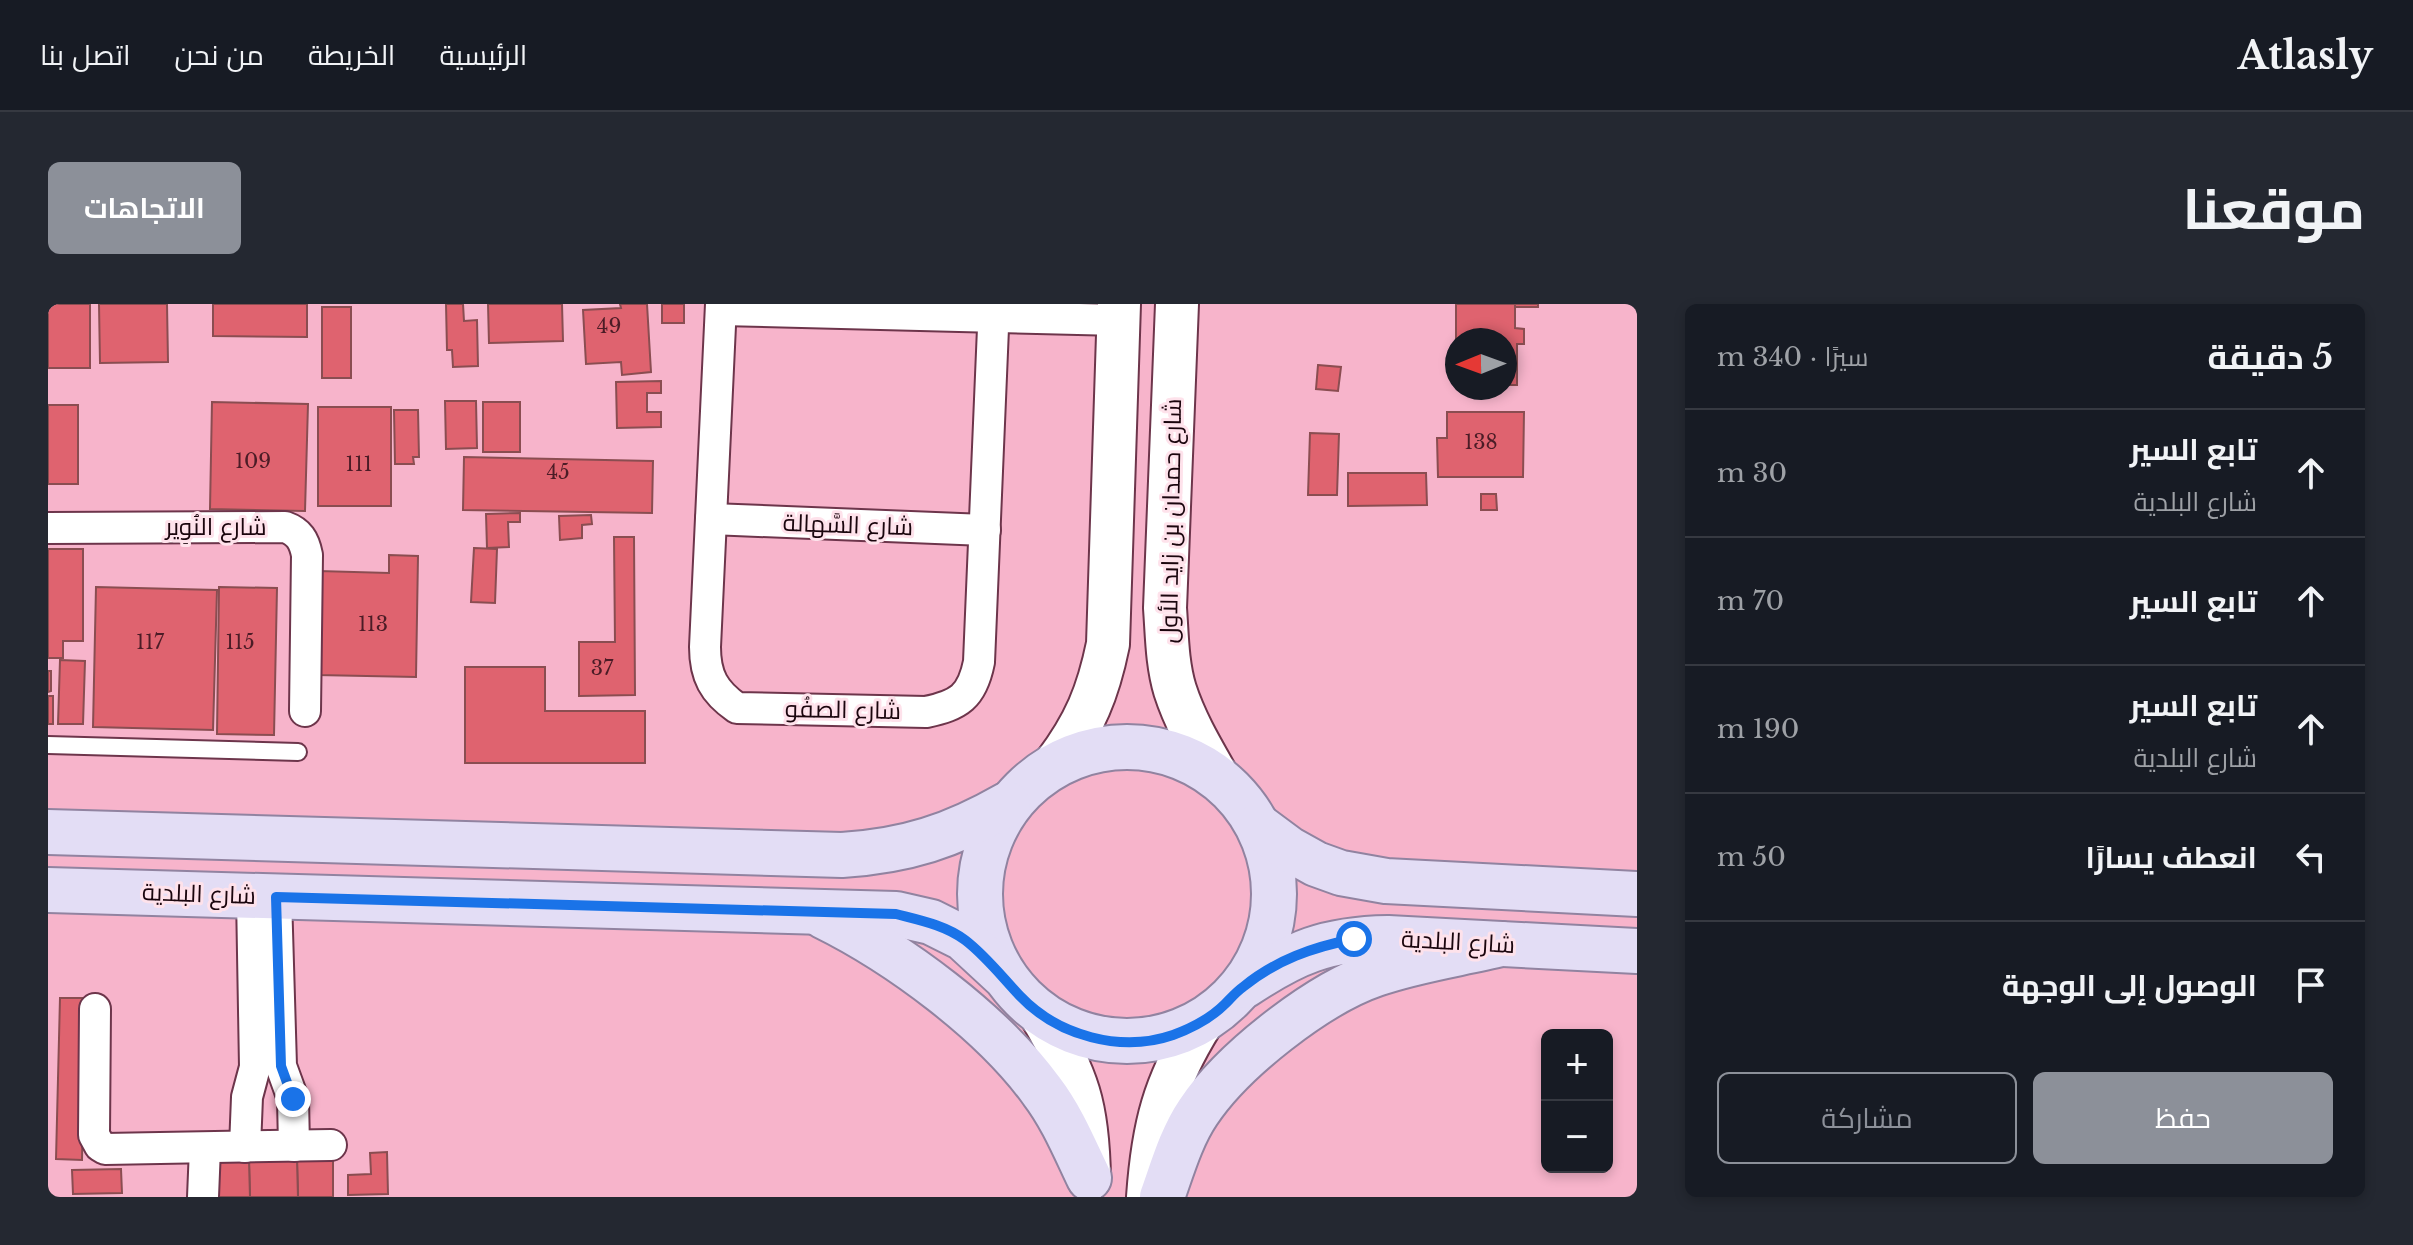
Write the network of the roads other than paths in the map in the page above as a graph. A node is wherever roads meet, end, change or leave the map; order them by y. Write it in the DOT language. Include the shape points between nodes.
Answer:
graph roads {
  1 [pos="1177,304"];
  2 [pos="721,307"];
  3 [pos="994,311"];
  4 [pos="1119,312"];
  5 [pos="711,519"];
  6 [pos="48,528"];
  7 [pos="985,530"];
  8 [pos="305,711"];
  9 [pos="48,745"];
  10 [pos="298,752"];
  11 [pos="1055,764"];
  12 [pos="1217,776"];
  13 [pos="1008,804"];
  14 [pos="1258,826"];
  15 [pos="48,832"];
  16 [pos="48,890"];
  17 [pos="1637,894"];
  18 [pos="264,896"];
  19 [pos="812,911"];
  20 [pos="1501,944"];
  21 [pos="1637,951"];
  22 [pos="1003,975"];
  23 [pos="1242,987"];
  24 [pos="95,1009"];
  25 [pos="1041,1015"];
  26 [pos="1202,1022"];
  27 [pos="331,1145"];
  28 [pos="294,1146"];
  29 [pos="245,1147"];
  30 [pos="205,1148"];
  31 [pos="1089,1187"];
  32 [pos="203,1197"];
  33 [pos="1148,1197"];
  34 [pos="1162,1197"];
  1 -- 12 [label="main road, شارع حمدان بن زايد الأول" via="1167,645 1174,688"];
  2 -- 3 [label="street"];
  2 -- 5 [label="street, شارع الصفُو"];
  3 -- 4 [label="street"];
  3 -- 7 [label="street, شارع الصفُو"];
  4 -- 11 [label="main road" via="1108,644 1091,707"];
  5 -- 7 [label="street, شارع السَّهالة"];
  5 -- 7 [label="street, شارع الصفُو" via="705,666 722,698 737,708 926,712 950,707 976,679"];
  6 -- 8 [label="street, شارع النُوِير" via="294,530 307,555"];
  9 -- 10 [label="lane"];
  11 -- 12 [label="main road" via="1087,750 1121,745 1188,758"];
  11 -- 13 [label="main road"];
  12 -- 14 [label="main road"];
  13 -- 15 [label="main road" via="927,843 842,855"];
  13 -- 22 [label="main road" via="987,845 979,889 985,934"];
  14 -- 17 [label="main road" via="1289,849 1341,873 1386,881"];
  14 -- 23 [label="main road" via="1272,866 1274,909 1264,951"];
  16 -- 18 [label="main road, شارع البلدية"];
  18 -- 19 [label="main road, شارع البلدية"];
  18 -- 28 [label="street" via="281,1066 293,1099"];
  18 -- 29 [label="street"];
  19 -- 22 [label="main road, شارع البلدية" via="896,914 931,922 963,938"];
  19 -- 31 [label="main road" via="891,955 985,1030 1044,1093"];
  20 -- 21 [label="main road, شارع البلدية"];
  20 -- 23 [label="main road, شارع البلدية" via="1354,939 1318,946 1280,962"];
  20 -- 34 [label="main road" via="1376,974 1294,1020 1219,1085 1197,1114"];
  22 -- 25 [label="main road"];
  23 -- 26 [label="main road"];
  24 -- 30 [label="street" via="96,1141 112,1151"];
  25 -- 26 [label="main road" via="1103,1040 1171,1036"];
  25 -- 31 [label="main road" via="1076,1081 1085,1110"];
  26 -- 33 [label="main road" via="1181,1056 1160,1111"];
  27 -- 28 [label="street"];
  28 -- 29 [label="street"];
  29 -- 30 [label="street"];
  30 -- 32 [label="street"];
}
